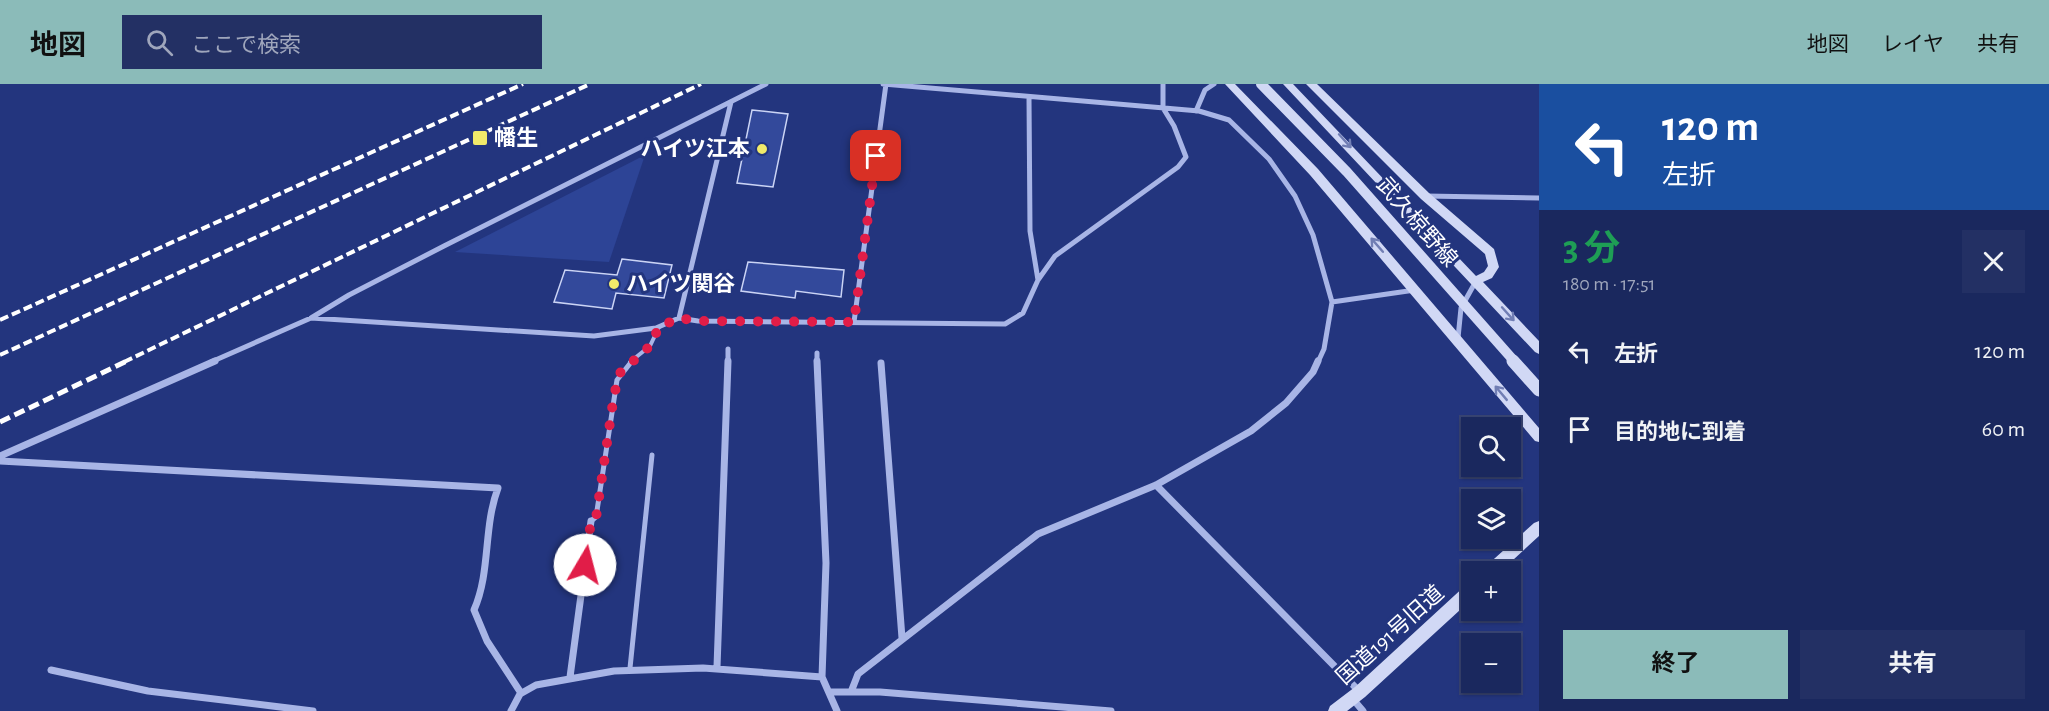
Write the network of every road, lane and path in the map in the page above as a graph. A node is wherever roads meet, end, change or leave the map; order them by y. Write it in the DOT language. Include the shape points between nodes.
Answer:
graph roads {
  1 [pos="766,84"];
  2 [pos="884,84"];
  3 [pos="1163,84"];
  4 [pos="1214,84"];
  5 [pos="1230,84"];
  6 [pos="1260,84"];
  7 [pos="1288,84"];
  8 [pos="1311,84"];
  9 [pos="1029,98"];
  10 [pos="731,102"];
  11 [pos="1163,108"];
  12 [pos="1196,111"];
  13 [pos="1425,196"];
  14 [pos="1539,198"];
  15 [pos="1038,280"];
  16 [pos="1477,280"];
  17 [pos="1415,290"];
  18 [pos="1332,302"];
  19 [pos="311,318"];
  20 [pos="679,318"];
  21 [pos="854,322"];
  22 [pos="659,327"];
  23 [pos="1458,341"];
  24 [pos="728,349"];
  25 [pos="1539,349"];
  26 [pos="817,353"];
  27 [pos="880,363"];
  28 [pos="1539,390"];
  29 [pos="1539,437"];
  30 [pos="651,455"];
  31 [pos="0,456"];
  32 [pos="0,461"];
  33 [pos="1156,485"];
  34 [pos="591,521"];
  35 [pos="1539,526"];
  36 [pos="1502,561"];
  37 [pos="1461,599"];
  38 [pos="902,638"];
  39 [pos="717,667"];
  40 [pos="630,668"];
  41 [pos="51,670"];
  42 [pos="570,677"];
  43 [pos="822,677"];
  44 [pos="829,692"];
  45 [pos="851,692"];
  46 [pos="520,693"];
  47 [pos="1356,694"];
  48 [pos="314,711"];
  49 [pos="511,711"];
  50 [pos="837,711"];
  51 [pos="1111,711"];
  52 [pos="1335,711"];
  53 [pos="1363,711"];
  1 -- 10 [label="street"];
  2 -- 9 [label="street"];
  2 -- 21 [label="street"];
  3 -- 11 [label="street"];
  4 -- 12 [label="street" via="1205,90"];
  17 -- 5 [label="main road, one-way" via="1314,172"];
  6 -- 28 [label="main road, 武久椋野線, bridge" via="1347,172"];
  7 -- 16 [label="main road, one-way"];
  8 -- 13 [label="main road"];
  9 -- 11 [label="street"];
  9 -- 15 [label="street" via="1029,231"];
  10 -- 19 [label="street"];
  10 -- 20 [label="street"];
  11 -- 12 [label="street"];
  11 -- 15 [label="street" via="1186,157 1178,167 1055,256"];
  12 -- 18 [label="street" via="1229,120 1269,159 1295,196 1313,235"];
  13 -- 14 [label="street"];
  13 -- 16 [label="main road" via="1490,252 1494,267"];
  15 -- 21 [label="street" via="1023,313 1005,324"];
  16 -- 23 [label="street" via="1465,295 1456,329"];
  16 -- 25 [label="main road, one-way"];
  17 -- 18 [label="street"];
  17 -- 23 [label="main road"];
  18 -- 33 [label="street" via="1320,357 1313,372 1286,403 1251,431"];
  19 -- 22 [label="street" via="594,336"];
  19 -- 31 [label="street"];
  20 -- 21 [label="street"];
  20 -- 22 [label="street"];
  22 -- 34 [label="lane" via="650,346 627,365 617,380 596,518"];
  29 -- 23 [label="main road, one-way"];
  24 -- 39 [label="street"];
  26 -- 43 [label="street" via="826,563"];
  27 -- 38 [label="street"];
  30 -- 40 [label="lane"];
  32 -- 46 [label="street" via="498,488 491,507 483,590 474,610 487,641"];
  33 -- 38 [label="street" via="1038,534"];
  33 -- 47 [label="street"];
  34 -- 42 [label="street"];
  35 -- 36 [label="main road"];
  37 -- 47 [label="main road, 国道191号旧道"];
  38 -- 45 [label="street" via="858,674"];
  39 -- 40 [label="street"];
  39 -- 43 [label="street"];
  40 -- 42 [label="street"];
  41 -- 48 [label="street" via="193,699"];
  42 -- 46 [label="street" via="541,683"];
  43 -- 44 [label="street"];
  44 -- 45 [label="street"];
  44 -- 50 [label="street"];
  45 -- 51 [label="street"];
  46 -- 49 [label="street"];
  47 -- 52 [label="main road, 国道191号旧道"];
  47 -- 53 [label="street"];
}
